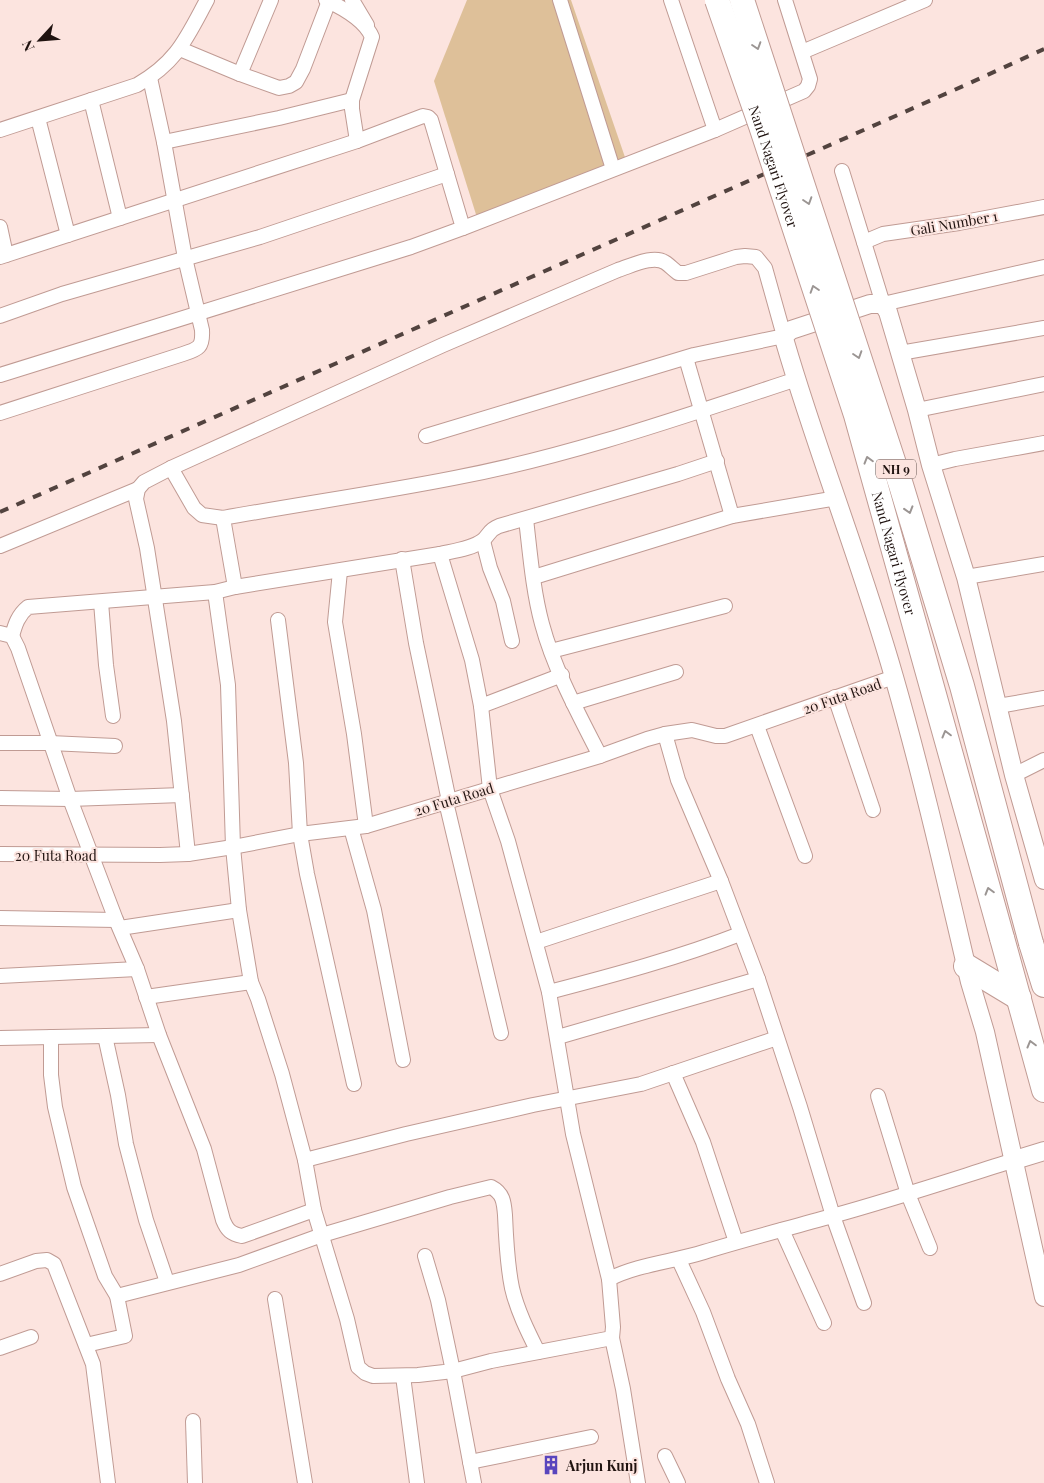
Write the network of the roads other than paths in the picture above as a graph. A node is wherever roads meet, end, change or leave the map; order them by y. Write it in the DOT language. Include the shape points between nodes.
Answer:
graph roads {
  1 [pos="207,0"];
  2 [pos="271,0"];
  3 [pos="352,0"];
  4 [pos="560,0"];
  5 [pos="671,0"];
  6 [pos="717,0"];
  7 [pos="742,0"];
  8 [pos="785,0"];
  9 [pos="925,0"];
  10 [pos="328,1"];
  11 [pos="368,28"];
  12 [pos="180,49"];
  13 [pos="802,52"];
  14 [pos="240,74"];
  15 [pos="150,78"];
  16 [pos="91,100"];
  17 [pos="352,100"];
  18 [pos="38,118"];
  19 [pos="0,130"];
  20 [pos="715,130"];
  21 [pos="357,141"];
  22 [pos="164,142"];
  23 [pos="613,169"];
  24 [pos="842,171"];
  25 [pos="447,174"];
  26 [pos="175,200"];
  27 [pos="1044,206"];
  28 [pos="120,218"];
  29 [pos="0,227"];
  30 [pos="463,228"];
  31 [pos="68,235"];
  32 [pos="864,242"];
  33 [pos="3,256"];
  34 [pos="185,258"];
  35 [pos="1044,267"];
  36 [pos="883,304"];
  37 [pos="198,314"];
  38 [pos="0,316"];
  39 [pos="1044,328"];
  40 [pos="784,336"];
  41 [pos="900,353"];
  42 [pos="686,358"];
  43 [pos="0,375"];
  44 [pos="797,379"];
  45 [pos="1044,384"];
  46 [pos="701,410"];
  47 [pos="917,410"];
  48 [pos="0,413"];
  49 [pos="426,436"];
  50 [pos="1044,442"];
  51 [pos="717,461"];
  52 [pos="931,465"];
  53 [pos="171,468"];
  54 [pos="138,489"];
  55 [pos="837,498"];
  56 [pos="732,516"];
  57 [pos="223,518"];
  58 [pos="526,519"];
  59 [pos="483,541"];
  60 [pos="0,546"];
  61 [pos="440,554"];
  62 [pos="402,559"];
  63 [pos="1044,564"];
  64 [pos="340,571"];
  65 [pos="534,577"];
  66 [pos="966,577"];
  67 [pos="235,587"];
  68 [pos="215,592"];
  69 [pos="154,598"];
  70 [pos="101,602"];
  71 [pos="724,606"];
  72 [pos="278,620"];
  73 [pos="6,635"];
  74 [pos="512,641"];
  75 [pos="551,651"];
  76 [pos="676,672"];
  77 [pos="562,675"];
  78 [pos="894,677"];
  79 [pos="835,697"];
  80 [pos="1044,698"];
  81 [pos="573,703"];
  82 [pos="481,706"];
  83 [pos="998,706"];
  84 [pos="113,716"];
  85 [pos="757,726"];
  86 [pos="665,734"];
  87 [pos="0,743"];
  88 [pos="50,743"];
  89 [pos="115,746"];
  90 [pos="600,756"];
  91 [pos="1044,760"];
  92 [pos="1014,775"];
  93 [pos="490,789"];
  94 [pos="182,795"];
  95 [pos="0,798"];
  96 [pos="70,799"];
  97 [pos="447,801"];
  98 [pos="874,810"];
  99 [pos="366,826"];
  100 [pos="352,828"];
  101 [pos="300,834"];
  102 [pos="1039,846"];
  103 [pos="233,848"];
  104 [pos="0,854"];
  105 [pos="188,854"];
  106 [pos="92,856"];
  107 [pos="806,856"];
  108 [pos="1044,880"];
  109 [pos="721,881"];
  110 [pos="239,910"];
  111 [pos="0,918"];
  112 [pos="118,924"];
  113 [pos="740,934"];
  114 [pos="536,942"];
  115 [pos="966,966"];
  116 [pos="137,969"];
  117 [pos="0,976"];
  118 [pos="758,979"];
  119 [pos="251,982"];
  120 [pos="1044,985"];
  121 [pos="549,992"];
  122 [pos="146,997"];
  123 [pos="1019,998"];
  124 [pos="500,1033"];
  125 [pos="159,1035"];
  126 [pos="105,1036"];
  127 [pos="51,1037"];
  128 [pos="558,1037"];
  129 [pos="0,1038"];
  130 [pos="777,1038"];
  131 [pos="403,1060"];
  132 [pos="673,1073"];
  133 [pos="354,1084"];
  134 [pos="1044,1090"];
  135 [pos="878,1096"];
  136 [pos="567,1098"];
  137 [pos="1044,1151"];
  138 [pos="305,1160"];
  139 [pos="1015,1160"];
  140 [pos="908,1194"];
  141 [pos="314,1210"];
  142 [pos="833,1216"];
  143 [pos="782,1230"];
  144 [pos="322,1235"];
  145 [pos="736,1242"];
  146 [pos="930,1248"];
  147 [pos="424,1256"];
  148 [pos="679,1260"];
  149 [pos="0,1274"];
  150 [pos="609,1279"];
  151 [pos="167,1282"];
  152 [pos="117,1296"];
  153 [pos="1044,1297"];
  154 [pos="274,1299"];
  155 [pos="864,1303"];
  156 [pos="824,1323"];
  157 [pos="31,1337"];
  158 [pos="612,1338"];
  159 [pos="86,1345"];
  160 [pos="0,1348"];
  161 [pos="538,1352"];
  162 [pos="453,1371"];
  163 [pos="403,1376"];
  164 [pos="193,1421"];
  165 [pos="591,1437"];
  166 [pos="665,1456"];
  167 [pos="470,1462"];
  168 [pos="108,1483"];
  169 [pos="195,1483"];
  170 [pos="305,1483"];
  171 [pos="418,1483"];
  172 [pos="474,1483"];
  173 [pos="638,1483"];
  174 [pos="678,1483"];
  175 [pos="767,1483"];
  1 -- 12 [label="street"];
  2 -- 14 [label="street"];
  3 -- 11 [label="street"];
  4 -- 23 [label="street"];
  5 -- 20 [label="street"];
  123 -- 6 [label="highway, Nand Nagari Flyover / NH 9, one-way, bridge" via="856,415"];
  7 -- 120 [label="highway, Nand Nagari Flyover / NH 9, one-way, bridge" via="901,485 962,686"];
  8 -- 13 [label="street"];
  9 -- 13 [label="street"];
  10 -- 11 [label="street"];
  10 -- 14 [label="street" via="296,82 279,88"];
  11 -- 17 [label="street" via="372,37 370,46"];
  12 -- 14 [label="street"];
  12 -- 15 [label="street"];
  13 -- 20 [label="street" via="810,79 804,91"];
  15 -- 16 [label="street"];
  15 -- 22 [label="street"];
  16 -- 18 [label="street"];
  16 -- 28 [label="street"];
  17 -- 21 [label="street"];
  17 -- 22 [label="street"];
  18 -- 19 [label="street"];
  18 -- 31 [label="street"];
  20 -- 23 [label="street"];
  21 -- 25 [label="street" via="428,116"];
  21 -- 26 [label="street"];
  22 -- 26 [label="street"];
  23 -- 30 [label="street"];
  24 -- 32 [label="street"];
  25 -- 30 [label="street"];
  25 -- 34 [label="street" via="260,237"];
  26 -- 28 [label="street"];
  26 -- 34 [label="street"];
  27 -- 32 [label="street, Gali Number 1" via="883,234"];
  28 -- 31 [label="street"];
  29 -- 33 [label="street"];
  30 -- 37 [label="street"];
  31 -- 33 [label="street"];
  32 -- 36 [label="street"];
  34 -- 37 [label="street"];
  34 -- 38 [label="street"];
  35 -- 36 [label="street"];
  36 -- 40 [label="street" via="870,304 791,330"];
  36 -- 41 [label="street"];
  37 -- 43 [label="street"];
  37 -- 48 [label="street" via="203,340 195,350"];
  39 -- 41 [label="street"];
  40 -- 42 [label="street"];
  40 -- 44 [label="street"];
  40 -- 53 [label="street" via="765,268 756,257 736,257 686,273 678,273 659,260 648,261 618,270 514,314"];
  41 -- 47 [label="street"];
  42 -- 46 [label="street"];
  42 -- 49 [label="street"];
  44 -- 46 [label="street"];
  44 -- 55 [label="street"];
  45 -- 47 [label="street"];
  46 -- 51 [label="street"];
  46 -- 57 [label="street" via="542,457 455,478"];
  47 -- 52 [label="street"];
  50 -- 52 [label="street"];
  51 -- 56 [label="street"];
  51 -- 58 [label="street"];
  52 -- 66 [label="street"];
  53 -- 54 [label="street" via="144,482"];
  53 -- 57 [label="street" via="202,516"];
  54 -- 60 [label="street"];
  54 -- 69 [label="street" via="136,499"];
  55 -- 56 [label="street"];
  55 -- 78 [label="street"];
  56 -- 65 [label="street"];
  57 -- 67 [label="street"];
  58 -- 59 [label="street" via="492,528"];
  58 -- 65 [label="street"];
  59 -- 61 [label="street"];
  59 -- 74 [label="street" via="503,600"];
  61 -- 62 [label="street"];
  61 -- 82 [label="street" via="472,660"];
  62 -- 64 [label="street"];
  62 -- 97 [label="street"];
  63 -- 66 [label="street"];
  64 -- 67 [label="street"];
  64 -- 99 [label="street" via="335,622"];
  65 -- 75 [label="street" via="542,623"];
  66 -- 83 [label="street"];
  67 -- 68 [label="street"];
  68 -- 69 [label="street"];
  68 -- 103 [label="street" via="228,685"];
  69 -- 70 [label="street"];
  69 -- 94 [label="street"];
  70 -- 73 [label="street" via="28,607"];
  70 -- 84 [label="street"];
  71 -- 75 [label="street"];
  72 -- 101 [label="street" via="296,763"];
  73 -- 88 [label="street" via="18,648"];
  75 -- 77 [label="street"];
  76 -- 81 [label="street"];
  77 -- 81 [label="street"];
  77 -- 82 [label="street"];
  78 -- 79 [label="street, 20 Futa Road"];
  78 -- 115 [label="street"];
  79 -- 85 [label="street, 20 Futa Road"];
  79 -- 98 [label="street"];
  80 -- 83 [label="street"];
  81 -- 90 [label="street"];
  82 -- 93 [label="street"];
  83 -- 92 [label="street"];
  85 -- 86 [label="street, 20 Futa Road" via="724,736 692,730"];
  85 -- 107 [label="street"];
  86 -- 90 [label="street, 20 Futa Road"];
  86 -- 109 [label="street" via="678,780"];
  87 -- 88 [label="street"];
  88 -- 89 [label="street"];
  88 -- 96 [label="street"];
  90 -- 93 [label="street, 20 Futa Road"];
  91 -- 92 [label="street"];
  92 -- 102 [label="street"];
  93 -- 97 [label="street, 20 Futa Road"];
  93 -- 114 [label="street"];
  94 -- 96 [label="street"];
  94 -- 105 [label="street"];
  95 -- 96 [label="street"];
  96 -- 106 [label="street"];
  97 -- 99 [label="street, 20 Futa Road"];
  97 -- 124 [label="street"];
  99 -- 100 [label="street, 20 Futa Road"];
  100 -- 101 [label="street, 20 Futa Road"];
  100 -- 131 [label="street" via="374,910"];
  101 -- 103 [label="street, 20 Futa Road"];
  101 -- 133 [label="street"];
  102 -- 108 [label="street"];
  103 -- 105 [label="street, 20 Futa Road"];
  103 -- 110 [label="street"];
  104 -- 106 [label="street, 20 Futa Road"];
  105 -- 106 [label="street, 20 Futa Road"];
  106 -- 112 [label="street"];
  109 -- 113 [label="street"];
  109 -- 114 [label="street"];
  110 -- 112 [label="street"];
  110 -- 119 [label="street"];
  111 -- 112 [label="street"];
  112 -- 116 [label="street"];
  113 -- 118 [label="street"];
  113 -- 121 [label="street" via="646,967"];
  114 -- 121 [label="street"];
  115 -- 123 [label="highway"];
  115 -- 139 [label="street"];
  116 -- 117 [label="street"];
  116 -- 122 [label="street"];
  118 -- 128 [label="street"];
  118 -- 130 [label="street"];
  119 -- 122 [label="street"];
  119 -- 138 [label="street" via="282,1074"];
  121 -- 128 [label="street"];
  122 -- 125 [label="street"];
  134 -- 123 [label="highway, NH 9, one-way"];
  125 -- 126 [label="street"];
  125 -- 141 [label="street" via="204,1149 227,1229 242,1236"];
  126 -- 127 [label="street"];
  126 -- 151 [label="street" via="126,1144"];
  127 -- 129 [label="street"];
  127 -- 152 [label="street" via="55,1107 74,1188 105,1276"];
  128 -- 136 [label="street"];
  130 -- 132 [label="street"];
  130 -- 142 [label="street"];
  132 -- 136 [label="street" via="641,1084"];
  132 -- 145 [label="street" via="703,1142"];
  135 -- 140 [label="street"];
  136 -- 138 [label="street"];
  136 -- 150 [label="street"];
  137 -- 139 [label="street"];
  138 -- 141 [label="street"];
  139 -- 140 [label="street"];
  139 -- 153 [label="street"];
  140 -- 142 [label="street"];
  140 -- 146 [label="street"];
  141 -- 144 [label="street"];
  142 -- 143 [label="street"];
  142 -- 155 [label="street"];
  143 -- 145 [label="street"];
  143 -- 156 [label="street"];
  144 -- 151 [label="street" via="239,1265"];
  144 -- 161 [label="street" via="491,1187 499,1191 504,1203 512,1288"];
  144 -- 163 [label="street" via="358,1367 373,1376"];
  145 -- 148 [label="street"];
  147 -- 162 [label="street" via="438,1300"];
  148 -- 150 [label="street" via="644,1266"];
  148 -- 175 [label="street" via="748,1424"];
  149 -- 159 [label="street" via="36,1261 47,1260 54,1264"];
  150 -- 158 [label="street"];
  151 -- 152 [label="street"];
  152 -- 159 [label="street" via="125,1336"];
  154 -- 170 [label="street"];
  157 -- 160 [label="street"];
  158 -- 161 [label="street"];
  158 -- 173 [label="street"];
  159 -- 168 [label="street" via="93,1364"];
  161 -- 162 [label="street"];
  162 -- 163 [label="street"];
  162 -- 167 [label="street"];
  163 -- 171 [label="street"];
  164 -- 169 [label="street"];
  165 -- 167 [label="street"];
  166 -- 174 [label="street"];
  167 -- 172 [label="street"];
}
